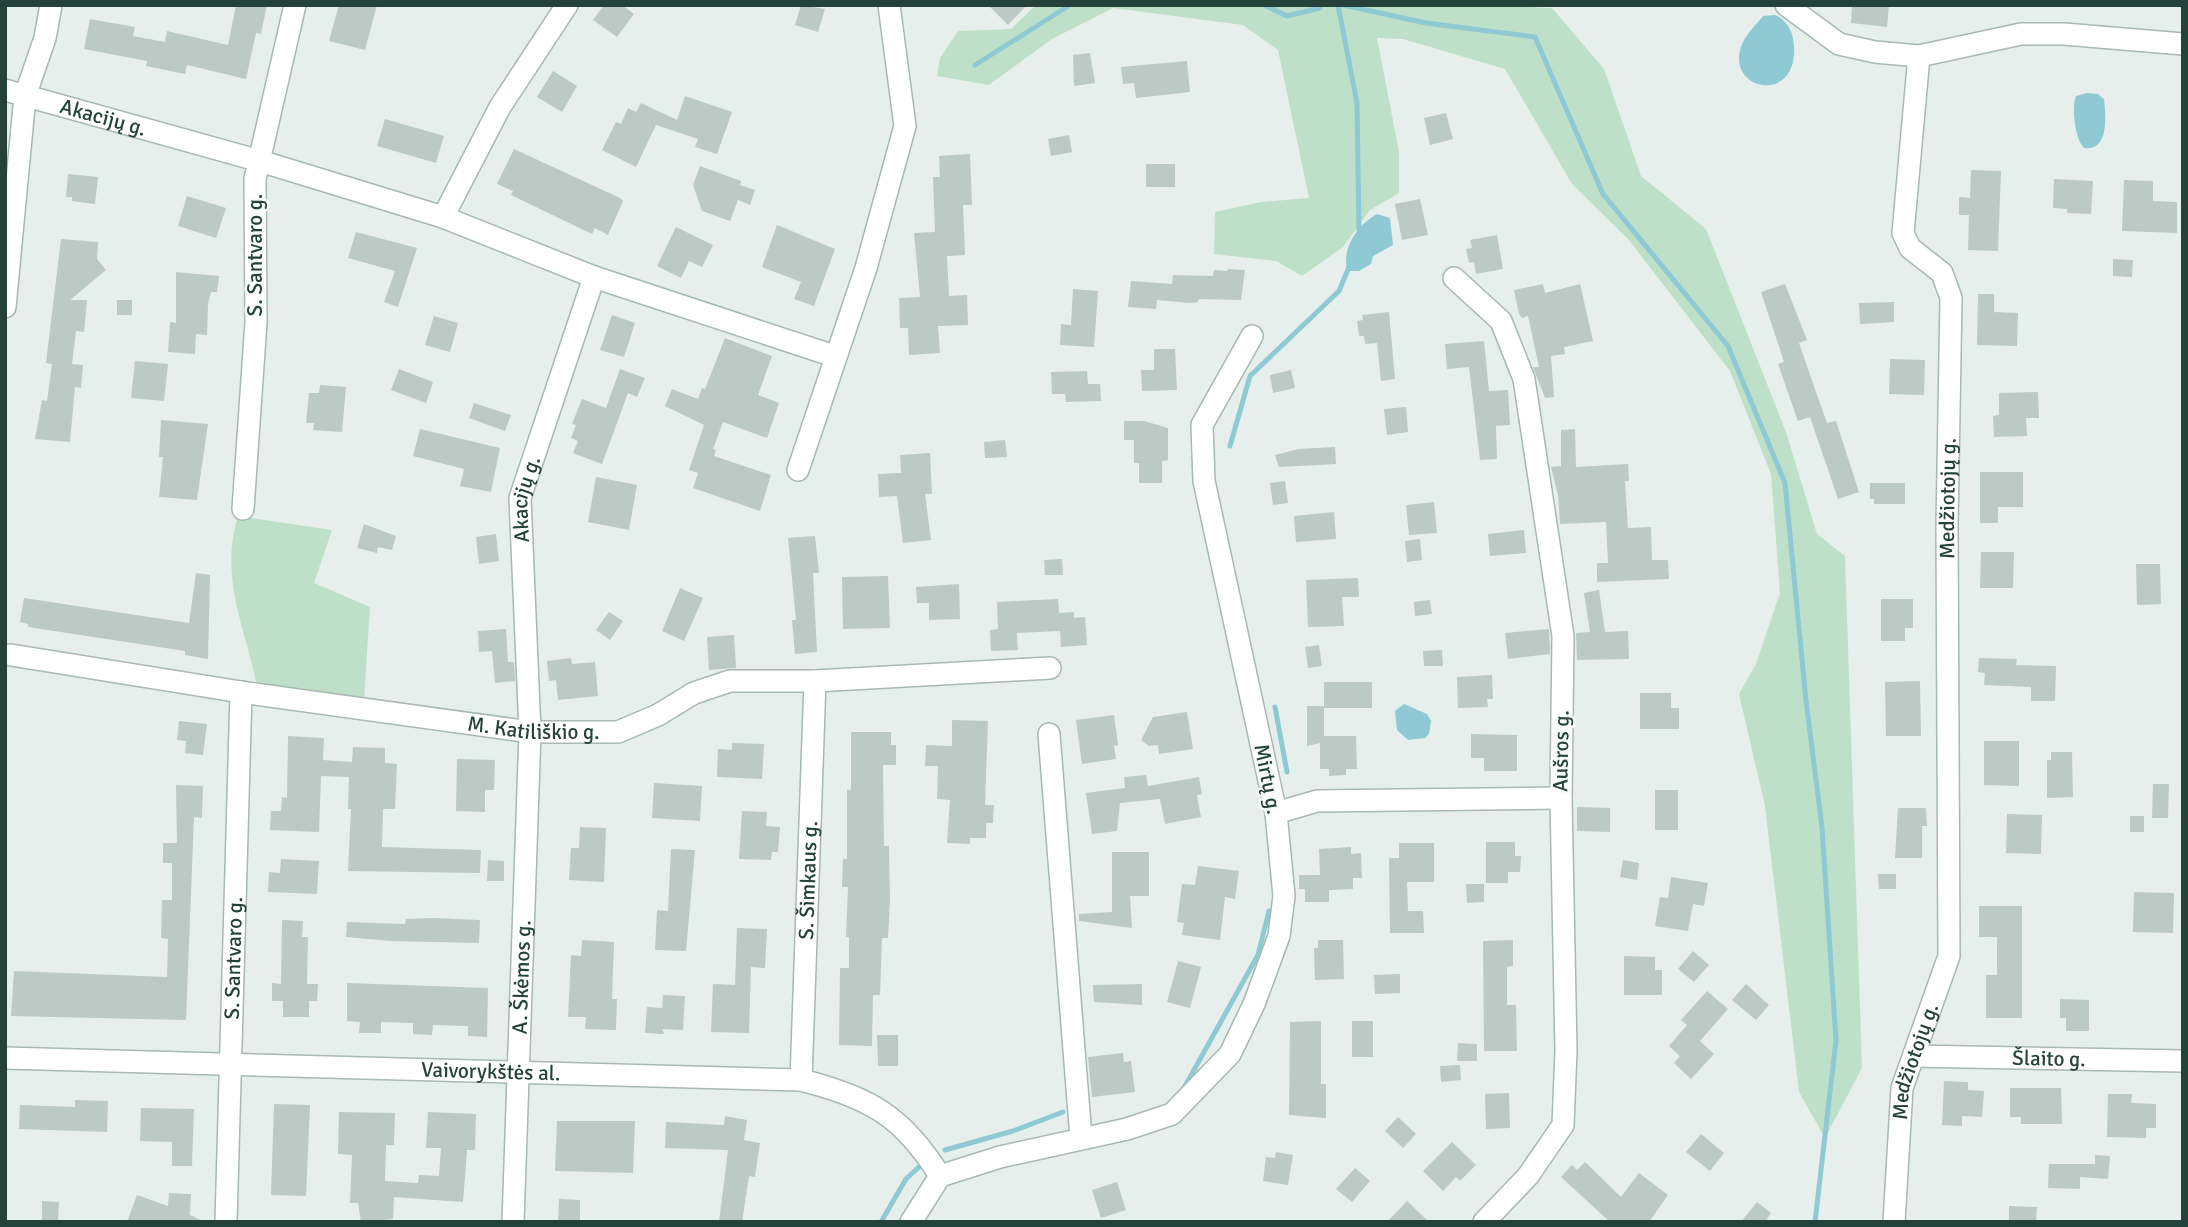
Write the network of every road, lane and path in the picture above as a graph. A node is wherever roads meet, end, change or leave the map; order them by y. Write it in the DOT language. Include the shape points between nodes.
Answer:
graph roads {
  1 [pos="51,5"];
  2 [pos="295,5"];
  3 [pos="567,5"];
  4 [pos="889,5"];
  5 [pos="1786,5"];
  6 [pos="2183,44"];
  7 [pos="1919,56"];
  8 [pos="15,93"];
  9 [pos="260,161"];
  10 [pos="443,217"];
  11 [pos="594,277"];
  12 [pos="1454,278"];
  13 [pos="5,307"];
  14 [pos="1252,336"];
  15 [pos="834,356"];
  16 [pos="798,470"];
  17 [pos="243,509"];
  18 [pos="11,655"];
  19 [pos="1050,668"];
  20 [pos="815,681"];
  21 [pos="241,692"];
  22 [pos="530,732"];
  23 [pos="1049,734"];
  24 [pos="1561,798"];
  25 [pos="1276,813"];
  26 [pos="1914,1056"];
  27 [pos="5,1058"];
  28 [pos="2183,1061"];
  29 [pos="231,1063"];
  30 [pos="519,1072"];
  31 [pos="801,1080"];
  32 [pos="1081,1138"];
  33 [pos="940,1176"];
  34 [pos="226,1222"];
  35 [pos="513,1222"];
  36 [pos="911,1222"];
  37 [pos="1484,1222"];
  38 [pos="1894,1222"];
  1 -- 8 [label="street" via="45,38"];
  2 -- 9 [label="street, S. Santvaro g."];
  3 -- 10 [label="street" via="500,107"];
  4 -- 15 [label="street" via="905,126 866,268"];
  5 -- 7 [label="street" via="1839,44"];
  6 -- 7 [label="street" via="2021,34"];
  7 -- 26 [label="street, Medžiotojų g." via="1903,233 1910,248 1942,273 1951,298 1949,956"];
  8 -- 9 [label="street, Akacijų g."];
  8 -- 13 [label="street"];
  9 -- 10 [label="street, Akacijų g."];
  9 -- 17 [label="street, S. Santvaro g." via="255,179 256,323"];
  10 -- 11 [label="street, Akacijų g."];
  11 -- 15 [label="street, Akacijų g."];
  11 -- 22 [label="street, Akacijų g." via="520,498"];
  12 -- 24 [label="street, Aušros g." via="1501,321 1524,379 1563,636"];
  14 -- 25 [label="street, Mirtų g." via="1202,425 1204,481"];
  15 -- 16 [label="street"];
  18 -- 21 [label="street, M. Katiliškio g."];
  19 -- 20 [label="street, M. Katiliškio g."];
  20 -- 22 [label="street, M. Katiliškio g." via="730,681 618,732"];
  20 -- 31 [label="street, S. Šimkaus g."];
  21 -- 22 [label="street, M. Katiliškio g."];
  21 -- 29 [label="street, S. Santvaro g."];
  22 -- 30 [label="street, A. Škėmos g."];
  23 -- 32 [label="street"];
  24 -- 25 [label="street" via="1317,801"];
  24 -- 37 [label="street, Aušros g." via="1563,1125 1528,1176"];
  25 -- 32 [label="street, Mirtų g." via="1284,896 1279,936 1230,1054 1172,1114"];
  26 -- 28 [label="street, Šlaito g."];
  26 -- 38 [label="street, Medžiotojų g." via="1902,1088"];
  27 -- 29 [label="street, Vaivorykštės al."];
  29 -- 30 [label="street, Vaivorykštės al."];
  29 -- 34 [label="street, S. Santvaro g."];
  30 -- 31 [label="street, Vaivorykštės al."];
  30 -- 35 [label="street, A. Škėmos g."];
  31 -- 33 [label="street, Vaivorykštės al." via="867,1101 919,1142"];
  32 -- 33 [label="street, Mirtų g."];
  33 -- 36 [label="street"];
}
